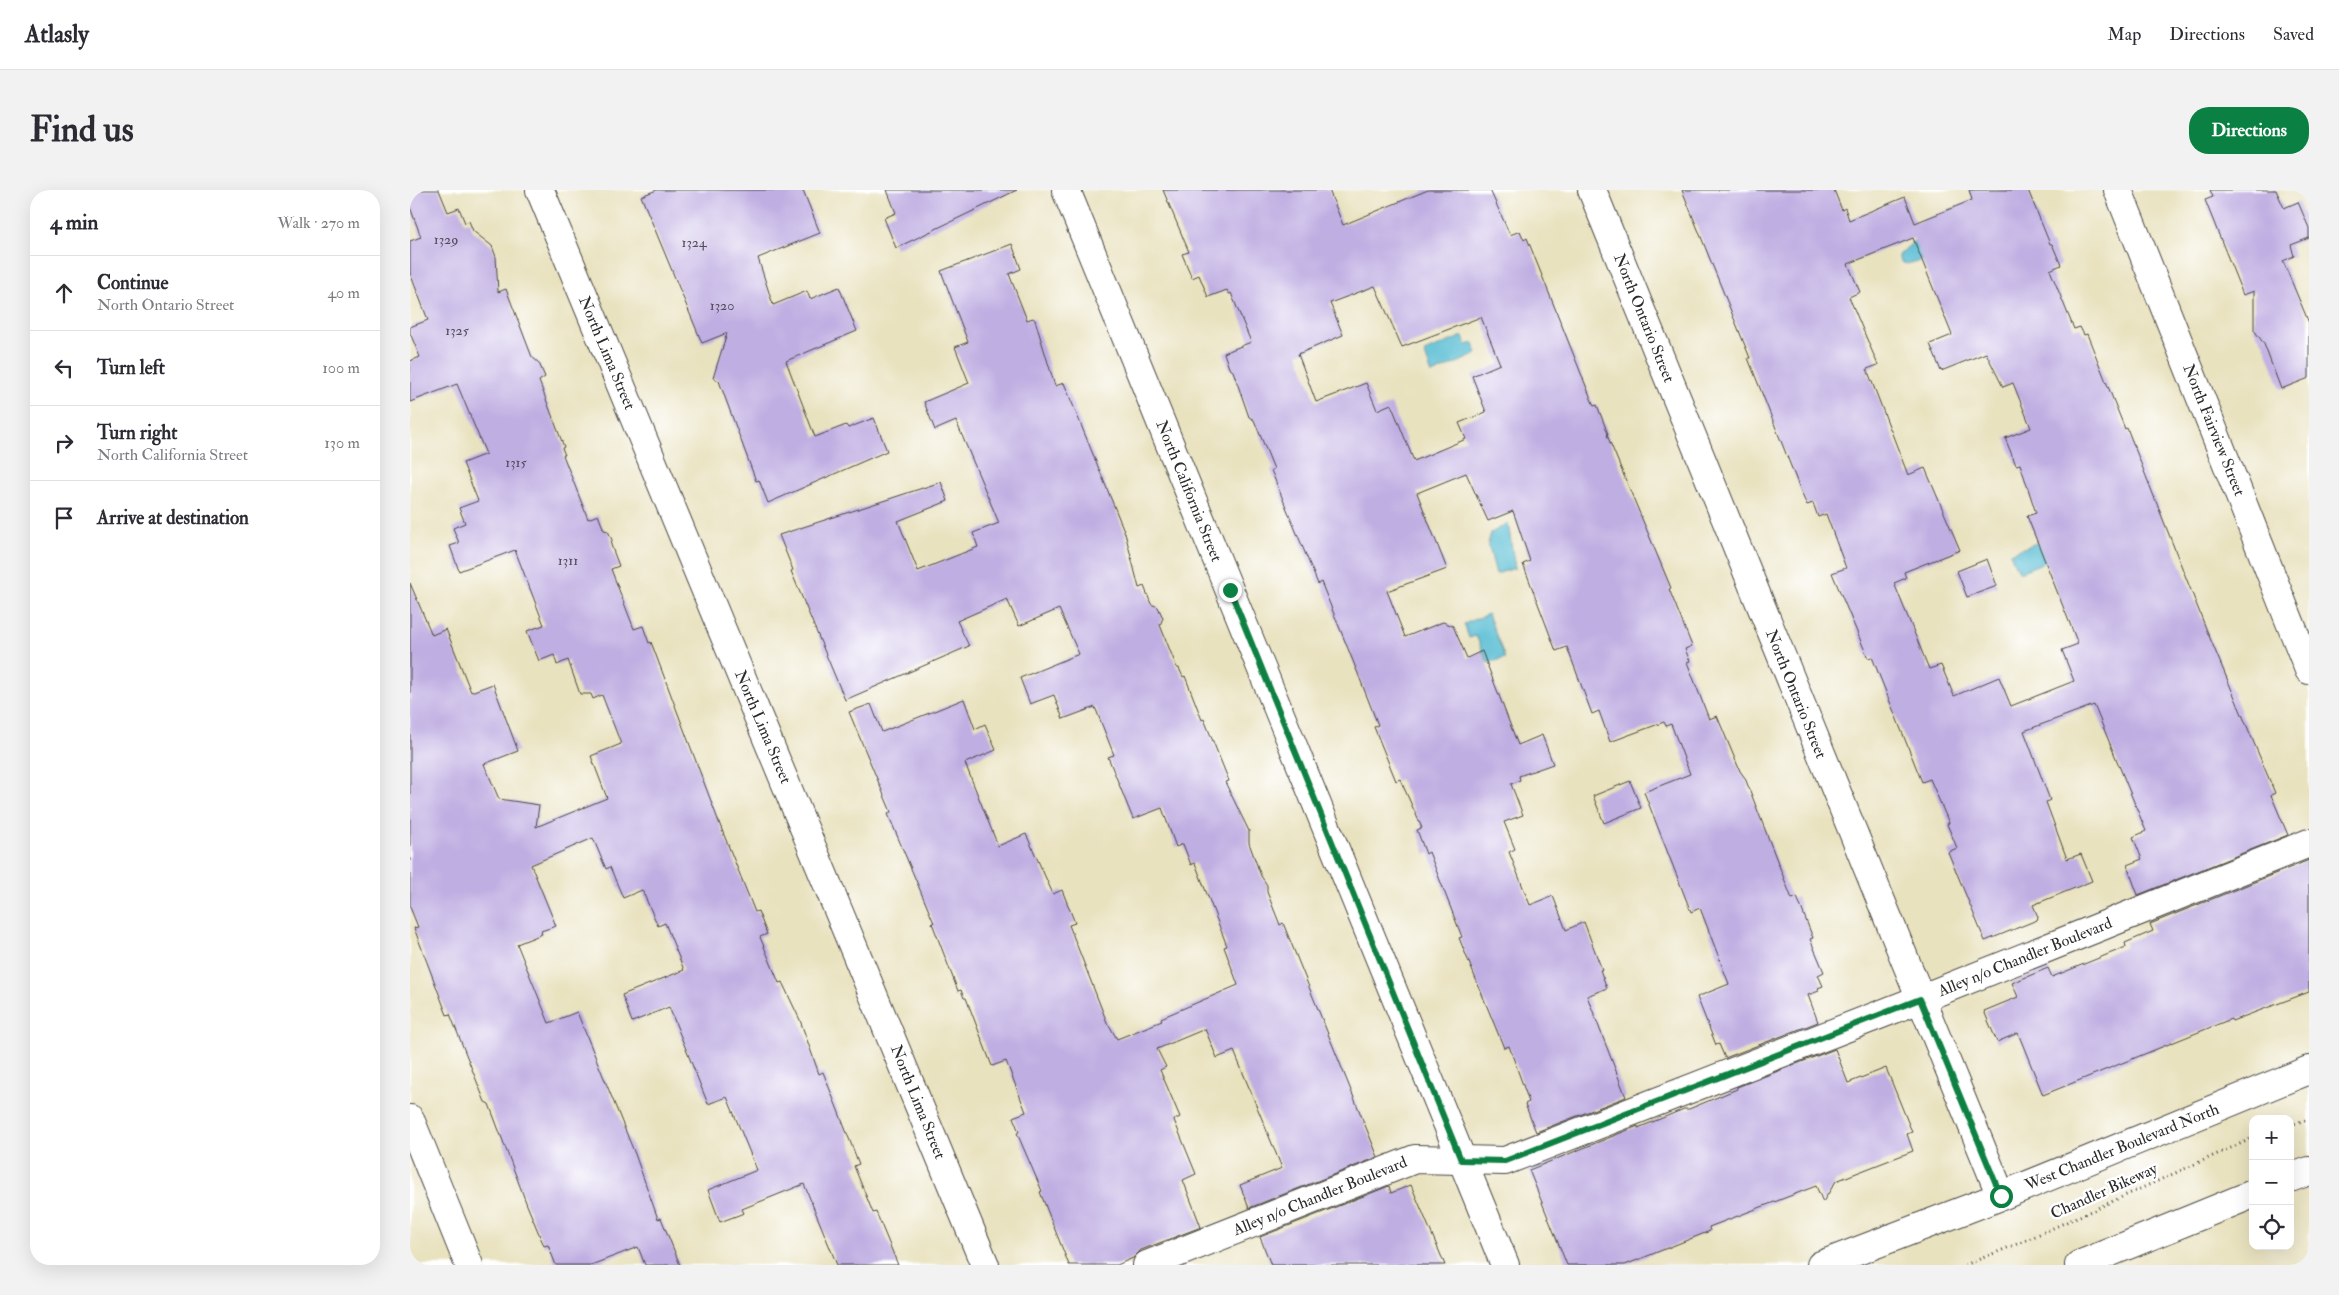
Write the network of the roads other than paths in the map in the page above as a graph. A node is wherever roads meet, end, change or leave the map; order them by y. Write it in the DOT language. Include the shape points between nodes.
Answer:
graph roads {
  1 [pos="540,190"];
  2 [pos="1066,190"];
  3 [pos="1592,190"];
  4 [pos="2118,190"];
  5 [pos="2309,670"];
  6 [pos="2309,843"];
  7 [pos="1920,999"];
  8 [pos="2309,1070"];
  9 [pos="410,1119"];
  10 [pos="1461,1160"];
  11 [pos="2309,1171"];
  12 [pos="2294,1177"];
  13 [pos="2001,1196"];
  14 [pos="2249,1196"];
  15 [pos="469,1265"];
  16 [pos="985,1265"];
  17 [pos="1147,1265"];
  18 [pos="1505,1265"];
  19 [pos="1821,1265"];
  20 [pos="2079,1265"];
  1 -- 16 [label="street, North Lima Street"];
  2 -- 10 [label="street, North California Street"];
  3 -- 7 [label="street, North Ontario Street"];
  4 -- 5 [label="street, North Fairview Street"];
  6 -- 7 [label="street, Alley n/o Chandler Boulevard"];
  7 -- 10 [label="street, Alley n/o Chandler Boulevard" via="1505,1161"];
  7 -- 13 [label="street, North Ontario Street"];
  8 -- 13 [label="street, West Chandler Boulevard North"];
  9 -- 15 [label="street"];
  10 -- 17 [label="street, Alley n/o Chandler Boulevard" via="1415,1159"];
  10 -- 18 [label="street, North California Street"];
  11 -- 12 [label="street"];
  13 -- 19 [label="street, West Chandler Boulevard North"];
  14 -- 20 [label="street"];
}
